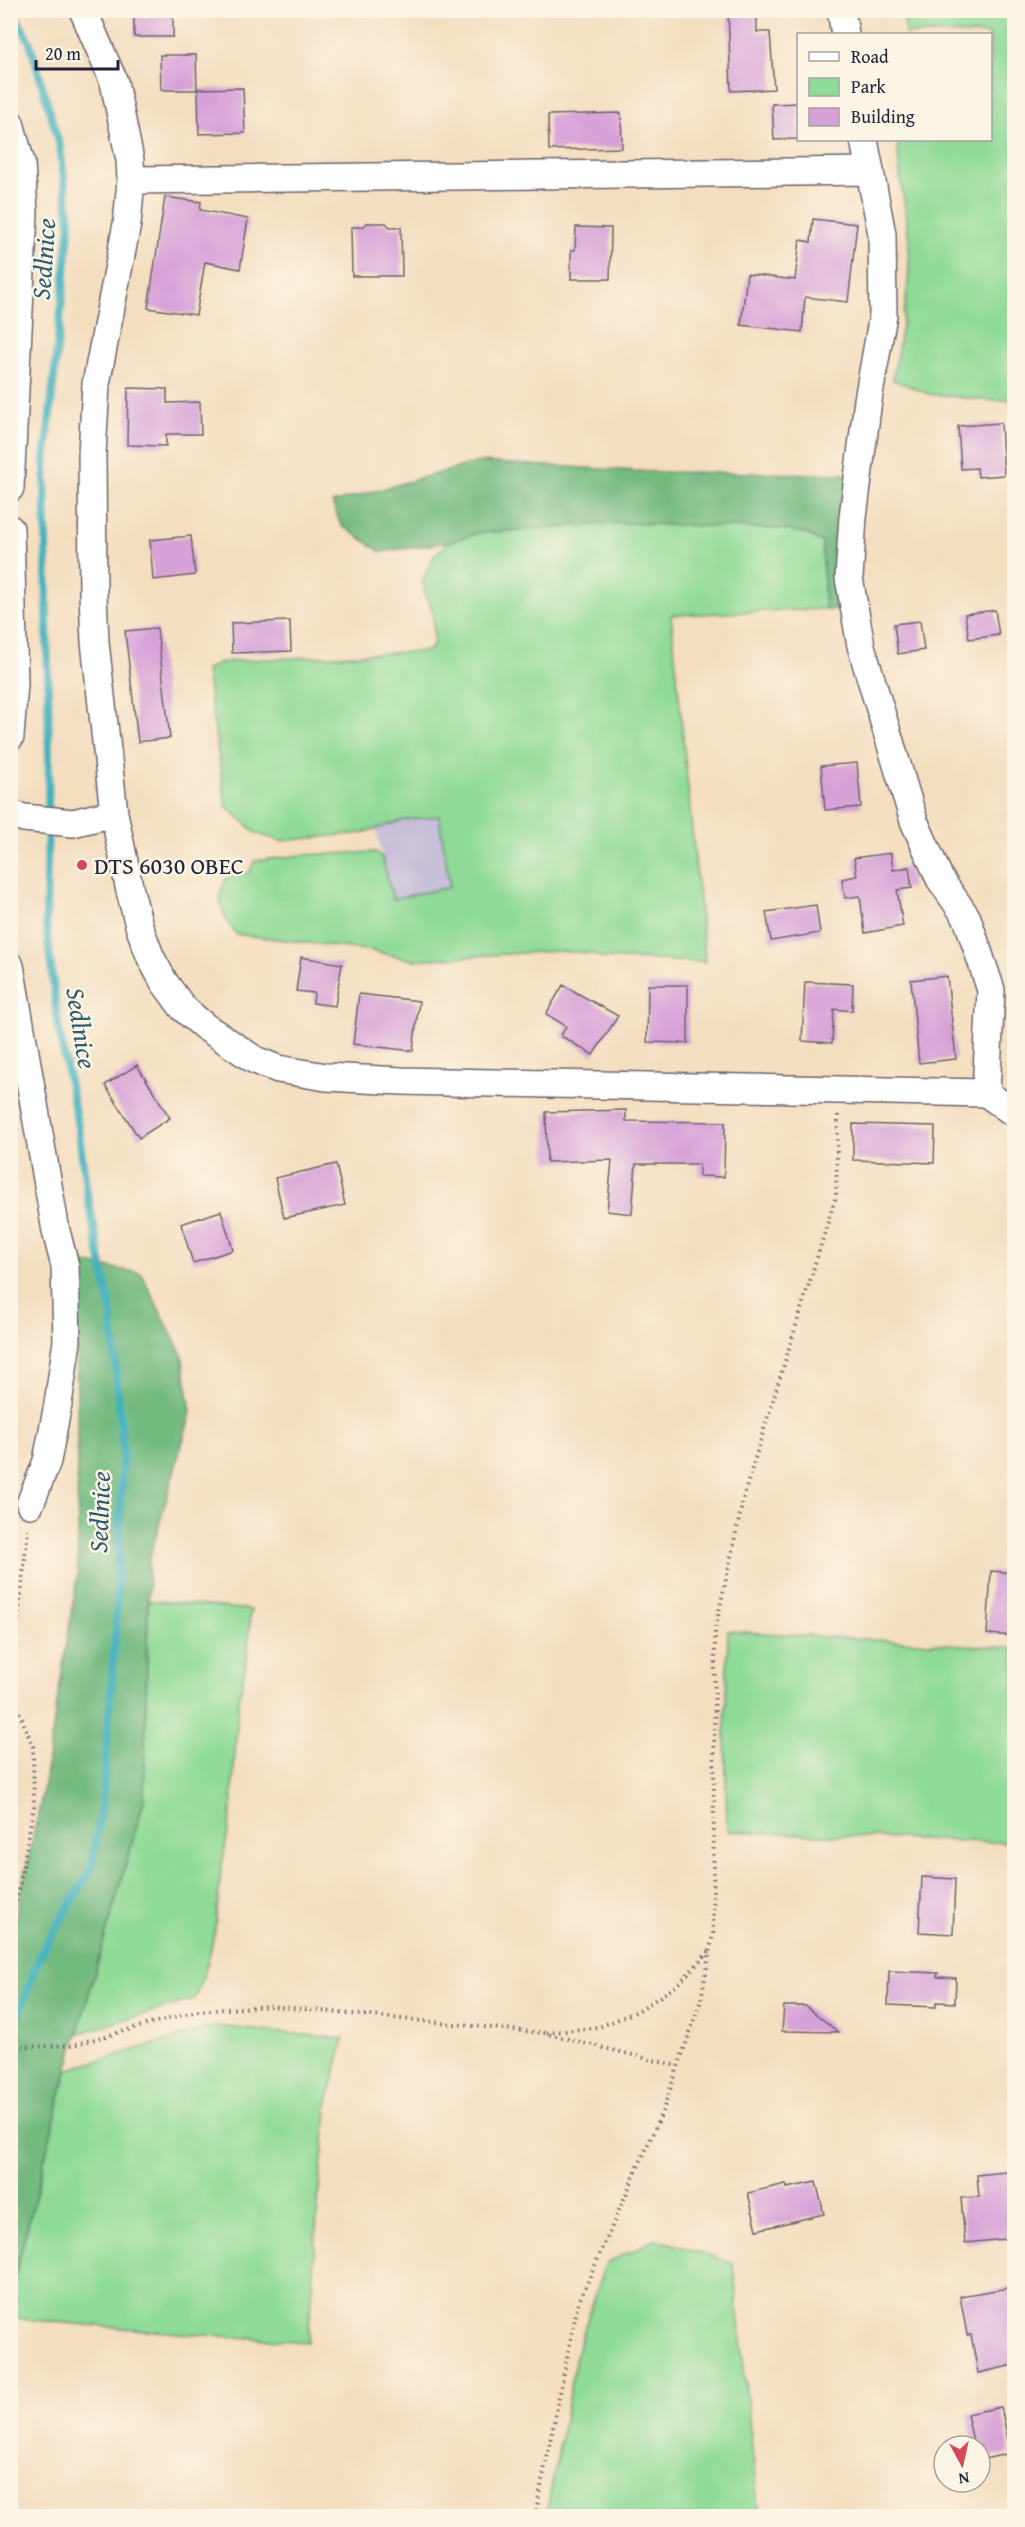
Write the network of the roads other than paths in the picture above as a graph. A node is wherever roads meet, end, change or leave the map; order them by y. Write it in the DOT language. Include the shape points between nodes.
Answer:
graph roads {
  1 [pos="82,10"];
  2 [pos="841,10"];
  3 [pos="844,33"];
  4 [pos="10,123"];
  5 [pos="864,141"];
  6 [pos="870,171"];
  7 [pos="131,180"];
  8 [pos="10,488"];
  9 [pos="10,528"];
  10 [pos="10,737"];
  11 [pos="114,813"];
  12 [pos="17,816"];
  13 [pos="10,966"];
  14 [pos="1003,992"];
  15 [pos="986,1093"];
  16 [pos="1014,1113"];
  17 [pos="30,1504"];
  1 -- 7 [label="street" via="114,82"];
  2 -- 3 [label="street"];
  4 -- 8 [label="street" via="21,163 24,212"];
  5 -- 6 [label="street"];
  6 -- 7 [label="street"];
  6 -- 14 [label="street" via="882,234 883,315 849,552 852,607 914,821 940,879 967,918"];
  7 -- 11 [label="street" via="123,248 96,384 92,454 95,642"];
  9 -- 10 [label="street" via="14,684"];
  11 -- 12 [label="street" via="73,823"];
  11 -- 15 [label="street" via="140,929 164,982 183,1008 204,1026 278,1069 326,1077 390,1080"];
  13 -- 17 [label="street" via="65,1266 67,1341 58,1404 47,1461"];
  14 -- 15 [label="street"];
  15 -- 16 [label="street"];
}
